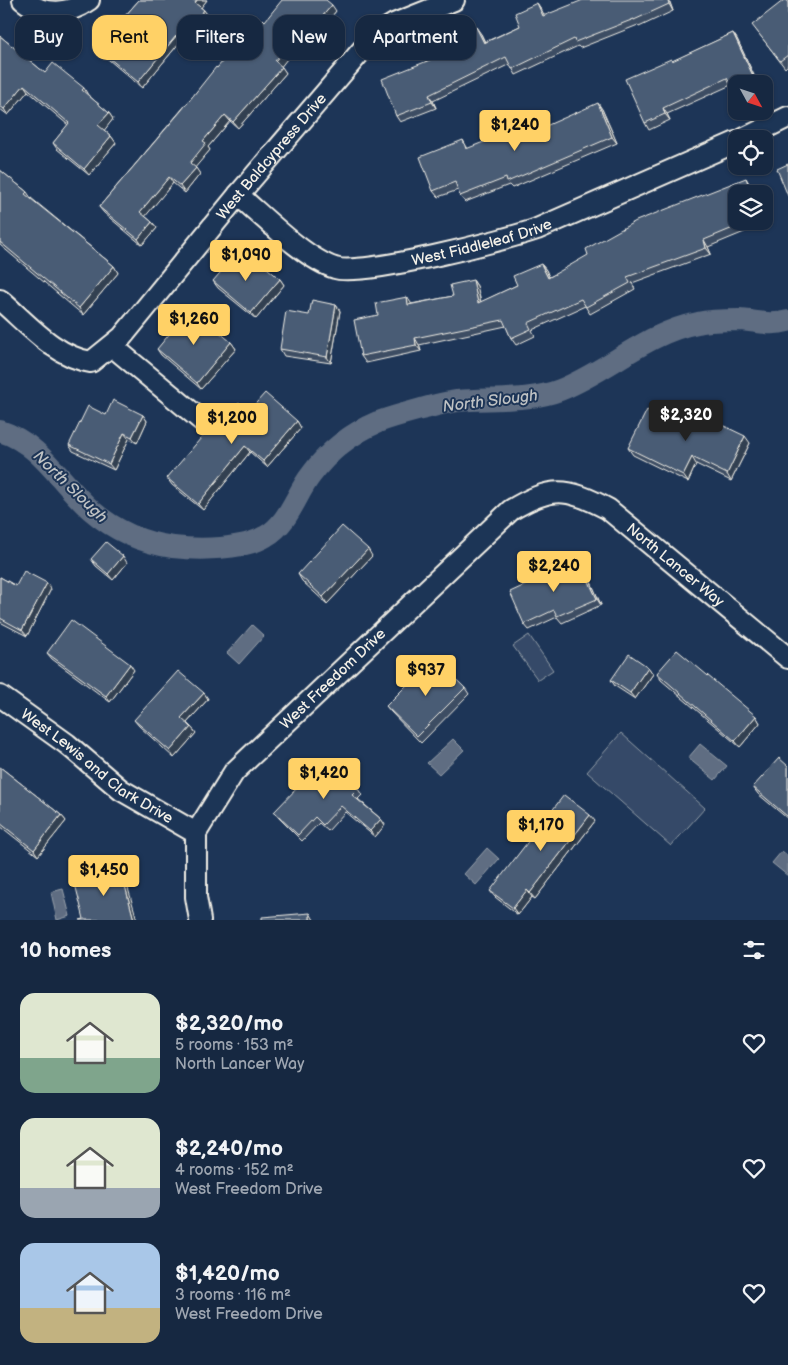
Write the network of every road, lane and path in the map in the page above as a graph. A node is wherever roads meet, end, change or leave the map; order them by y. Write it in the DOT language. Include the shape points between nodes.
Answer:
graph roads {
  1 [pos="24,0"];
  2 [pos="90,0"];
  3 [pos="454,0"];
  4 [pos="788,117"];
  5 [pos="761,130"];
  6 [pos="728,145"];
  7 [pos="238,195"];
  8 [pos="0,300"];
  9 [pos="112,346"];
  10 [pos="206,424"];
  11 [pos="555,491"];
  12 [pos="788,658"];
  13 [pos="0,696"];
  14 [pos="196,833"];
  15 [pos="200,920"];
  1 -- 2 [label="street" via="34,9 56,13"];
  3 -- 7 [label="street, West Baldcypress Drive" via="394,24 374,36"];
  4 -- 5 [label="street"];
  6 -- 7 [label="street, West Fiddleleaf Drive" via="537,229 364,269 336,269 311,256"];
  7 -- 9 [label="street, West Baldcypress Drive"];
  8 -- 9 [label="street, West Baldcypress Drive" via="61,352 78,360 90,362"];
  9 -- 10 [label="street"];
  11 -- 12 [label="street, North Lancer Way" via="584,496 608,510"];
  11 -- 14 [label="street, West Freedom Drive" via="533,496 511,510 234,772"];
  13 -- 14 [label="street, West Lewis and Clark Drive" via="68,744 121,790"];
  14 -- 15 [label="street" via="196,897"];
}
